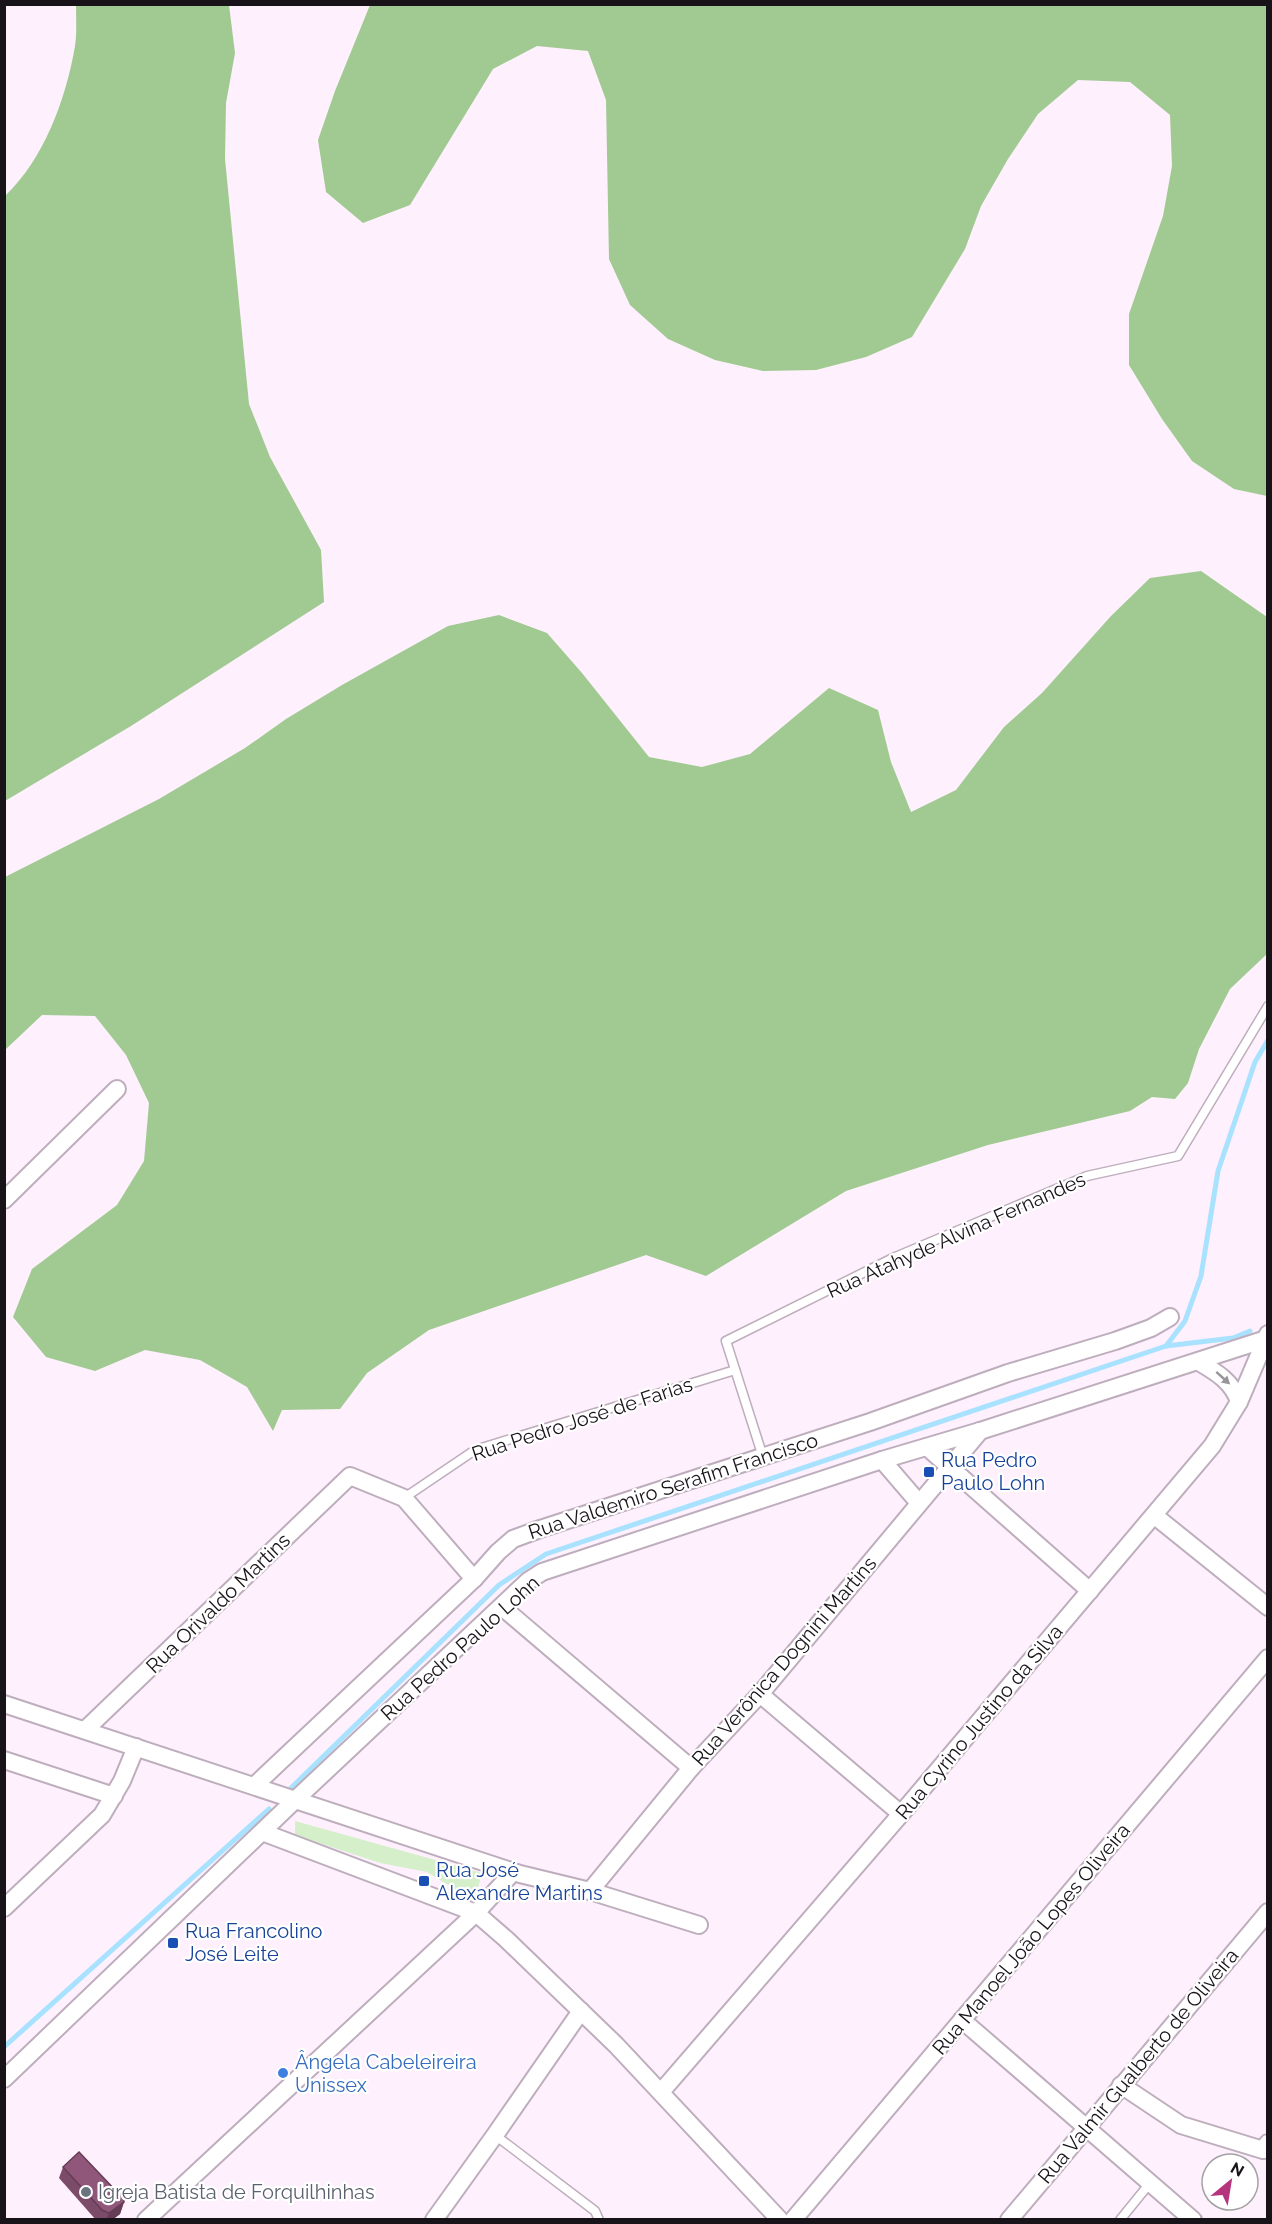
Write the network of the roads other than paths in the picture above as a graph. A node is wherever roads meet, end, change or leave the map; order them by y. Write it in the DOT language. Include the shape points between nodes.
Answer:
graph roads {
  1 [pos="1268,1006"];
  2 [pos="117,1089"];
  3 [pos="4,1200"];
  4 [pos="1170,1317"];
  5 [pos="1267,1336"];
  6 [pos="1198,1362"];
  7 [pos="735,1370"];
  8 [pos="1239,1402"];
  9 [pos="980,1431"];
  10 [pos="927,1447"];
  11 [pos="763,1457"];
  12 [pos="882,1460"];
  13 [pos="950,1467"];
  14 [pos="404,1498"];
  15 [pos="919,1503"];
  16 [pos="1155,1516"];
  17 [pos="474,1579"];
  18 [pos="1090,1591"];
  19 [pos="502,1607"];
  20 [pos="1268,1607"];
  21 [pos="1268,1658"];
  22 [pos="760,1694"];
  23 [pos="4,1704"];
  24 [pos="85,1730"];
  25 [pos="136,1747"];
  26 [pos="4,1761"];
  27 [pos="691,1768"];
  28 [pos="254,1786"];
  29 [pos="114,1796"];
  30 [pos="296,1800"];
  31 [pos="902,1814"];
  32 [pos="262,1832"];
  33 [pos="513,1872"];
  34 [pos="590,1892"];
  35 [pos="4,1908"];
  36 [pos="1268,1912"];
  37 [pos="476,1913"];
  38 [pos="699,1925"];
  39 [pos="581,2011"];
  40 [pos="962,2020"];
  41 [pos="4,2079"];
  42 [pos="1121,2085"];
  43 [pos="661,2092"];
  44 [pos="1086,2127"];
  45 [pos="495,2135"];
  46 [pos="1266,2148"];
  47 [pos="1150,2183"];
  48 [pos="146,2220"];
  49 [pos="434,2220"];
  50 [pos="599,2220"];
  51 [pos="780,2220"];
  52 [pos="793,2220"];
  53 [pos="1009,2220"];
  54 [pos="1120,2220"];
  55 [pos="1193,2220"];
  1 -- 7 [label="lane, Rua Atahyde Alvina Fernandes" via="1178,1156 1087,1176 892,1258 726,1341"];
  2 -- 3 [label="street"];
  4 -- 11 [label="street, Rua Valdemiro Serafim Francisco" via="1124,1338 1008,1373"];
  5 -- 6 [label="street, Rua Pedro Paulo Lohn"];
  5 -- 8 [label="street, Rua Cyrino Justino da Silva"];
  6 -- 8 [label="street, one-way" via="1223,1378 1237,1393"];
  6 -- 9 [label="street, Rua Pedro Paulo Lohn"];
  7 -- 11 [label="lane, Rua Atahyde Alvina Fernandes"];
  7 -- 14 [label="lane, Rua Pedro José de Farias" via="475,1450"];
  8 -- 16 [label="street, Rua Cyrino Justino da Silva" via="1212,1446"];
  9 -- 10 [label="street, Rua Pedro Paulo Lohn"];
  9 -- 13 [label="street, Rua Verônica Dognini Martins"];
  10 -- 12 [label="street, Rua Pedro Paulo Lohn"];
  10 -- 13 [label="street"];
  11 -- 17 [label="street, Rua Valdemiro Serafim Francisco" via="513,1539"];
  12 -- 15 [label="street"];
  12 -- 19 [label="street, Rua Pedro Paulo Lohn" via="542,1572"];
  13 -- 15 [label="street, Rua Verônica Dognini Martins"];
  13 -- 18 [label="street"];
  14 -- 17 [label="street"];
  14 -- 24 [label="street, Rua Orivaldo Martins" via="350,1476"];
  15 -- 22 [label="street, Rua Verônica Dognini Martins"];
  16 -- 18 [label="street, Rua Cyrino Justino da Silva"];
  16 -- 20 [label="street"];
  17 -- 28 [label="street, Rua Valdemiro Serafim Francisco"];
  18 -- 31 [label="street, Rua Cyrino Justino da Silva"];
  19 -- 27 [label="street"];
  19 -- 30 [label="street, Rua Pedro Paulo Lohn"];
  21 -- 40 [label="street, Rua Manoel João Lopes Oliveira"];
  22 -- 27 [label="street, Rua Verônica Dognini Martins"];
  22 -- 31 [label="street"];
  23 -- 24 [label="street"];
  24 -- 25 [label="street"];
  25 -- 28 [label="street"];
  25 -- 29 [label="street"];
  26 -- 29 [label="street"];
  27 -- 34 [label="street, Rua Verônica Dognini Martins"];
  28 -- 30 [label="street"];
  29 -- 35 [label="street" via="96,1822"];
  30 -- 32 [label="street"];
  30 -- 33 [label="street"];
  31 -- 43 [label="street, Rua Cyrino Justino da Silva"];
  32 -- 37 [label="street"];
  32 -- 41 [label="street"];
  33 -- 34 [label="street"];
  33 -- 37 [label="street"];
  34 -- 38 [label="street"];
  36 -- 42 [label="street, Rua Valmir Gualberto de Oliveira"];
  37 -- 39 [label="street"];
  37 -- 48 [label="street"];
  39 -- 43 [label="street"];
  39 -- 45 [label="street"];
  40 -- 44 [label="street"];
  40 -- 52 [label="street, Rua Manoel João Lopes Oliveira"];
  42 -- 44 [label="street, Rua Valmir Gualberto de Oliveira"];
  42 -- 46 [label="street" via="1181,2125"];
  43 -- 51 [label="street"];
  44 -- 47 [label="street"];
  44 -- 53 [label="street, Rua Valmir Gualberto de Oliveira"];
  45 -- 49 [label="street"];
  45 -- 50 [label="lane" via="595,2211"];
  47 -- 54 [label="lane"];
  47 -- 55 [label="street"];
}
